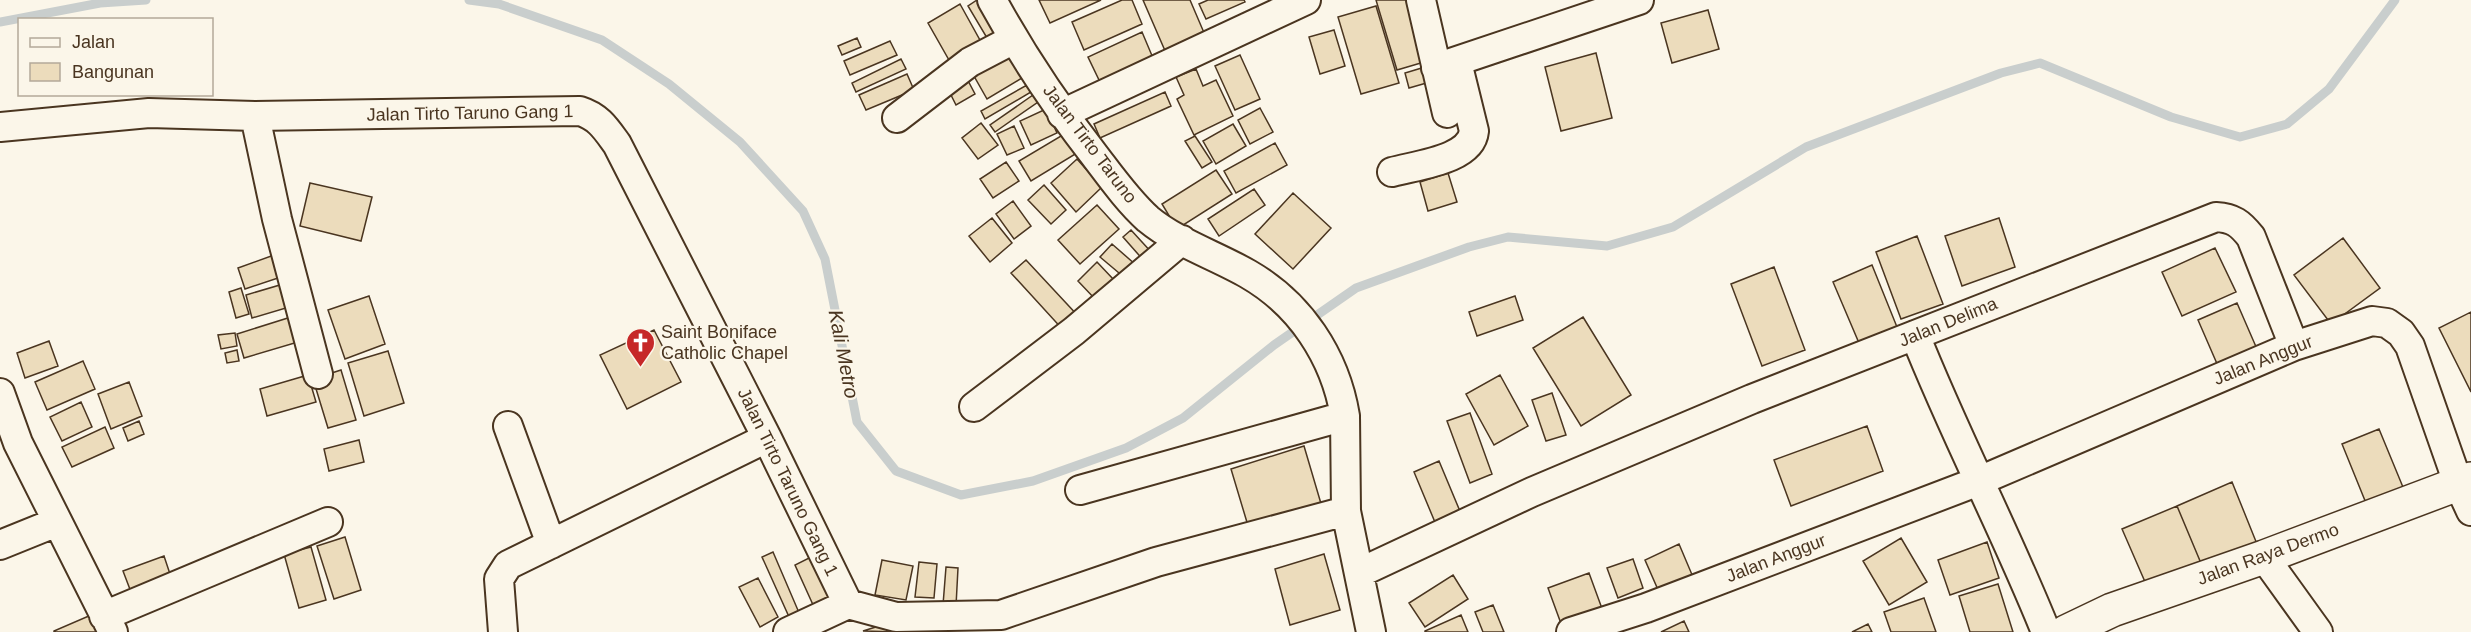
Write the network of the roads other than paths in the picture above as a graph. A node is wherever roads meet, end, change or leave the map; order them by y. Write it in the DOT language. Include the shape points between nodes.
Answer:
graph roads {
  1 [pos="992,0"];
  2 [pos="1306,0"];
  3 [pos="1639,0"];
  4 [pos="1427,1"];
  5 [pos="1014,39"];
  6 [pos="1446,65"];
  7 [pos="1447,113"];
  8 [pos="1062,114"];
  9 [pos="255,116"];
  10 [pos="897,118"];
  11 [pos="0,127"];
  12 [pos="1392,172"];
  13 [pos="1182,240"];
  14 [pos="1915,335"];
  15 [pos="2294,346"];
  16 [pos="318,374"];
  17 [pos="0,393"];
  18 [pos="974,407"];
  19 [pos="1345,416"];
  20 [pos="508,426"];
  21 [pos="767,438"];
  22 [pos="1979,481"];
  23 [pos="1080,490"];
  24 [pos="2467,491"];
  25 [pos="1346,511"];
  26 [pos="57,522"];
  27 [pos="328,522"];
  28 [pos="551,544"];
  29 [pos="0,545"];
  30 [pos="2264,557"];
  31 [pos="1359,573"];
  32 [pos="848,604"];
  33 [pos="109,624"];
  34 [pos="979,624"];
  35 [pos="503,632"];
  36 [pos="788,632"];
  37 [pos="1371,632"];
  38 [pos="1571,632"];
  39 [pos="2046,632"];
  40 [pos="2066,632"];
  41 [pos="2318,632"];
  1 -- 5 [label="street, Jalan Tirto Taruno"];
  2 -- 8 [label="street"];
  3 -- 6 [label="street"];
  4 -- 6 [label="street"];
  5 -- 8 [label="street, Jalan Tirto Taruno"];
  5 -- 10 [label="street" via="970,62"];
  6 -- 7 [label="street"];
  6 -- 12 [label="street" via="1474,131 1473,139 1461,153"];
  8 -- 13 [label="street, Jalan Tirto Taruno" via="1111,178 1148,218"];
  9 -- 11 [label="street, Jalan Tirto Taruno Gang 1" via="149,113"];
  9 -- 16 [label="street" via="277,219"];
  9 -- 21 [label="street, Jalan Tirto Taruno Gang 1" via="580,111 592,115 617,144"];
  13 -- 18 [label="street" via="1074,331"];
  13 -- 19 [label="street, Jalan Tirto Taruno" via="1248,274 1285,299 1334,371"];
  14 -- 15 [label="street, Jalan Delima" via="2216,217 2231,218 2251,237"];
  14 -- 22 [label="street"];
  14 -- 31 [label="street, Jalan Delima" via="1532,492"];
  15 -- 22 [label="street, Jalan Anggur"];
  15 -- 24 [label="street, Jalan Anggur" via="2372,321 2387,323 2401,333 2410,346"];
  17 -- 26 [label="street" via="18,443"];
  19 -- 23 [label="street"];
  19 -- 25 [label="street, Jalan Tirto Taruno"];
  20 -- 28 [label="street"];
  21 -- 28 [label="street"];
  21 -- 32 [label="street, Jalan Tirto Taruno Gang 1"];
  22 -- 38 [label="street, Jalan Anggur" via="1646,608"];
  22 -- 39 [label="street"];
  24 -- 30 [label="street, Jalan Raya Dermo"];
  25 -- 31 [label="street, Jalan Tirto Taruno"];
  25 -- 34 [label="street" via="1156,562"];
  26 -- 29 [label="street"];
  26 -- 33 [label="street"];
  27 -- 33 [label="street"];
  28 -- 35 [label="street" via="503,570 499,579"];
  30 -- 40 [label="street, Jalan Raya Dermo" via="2154,595"];
  30 -- 41 [label="street"];
  31 -- 37 [label="street, Jalan Tirto Taruno"];
  32 -- 34 [label="street" via="896,617"];
  32 -- 36 [label="street"];
}
